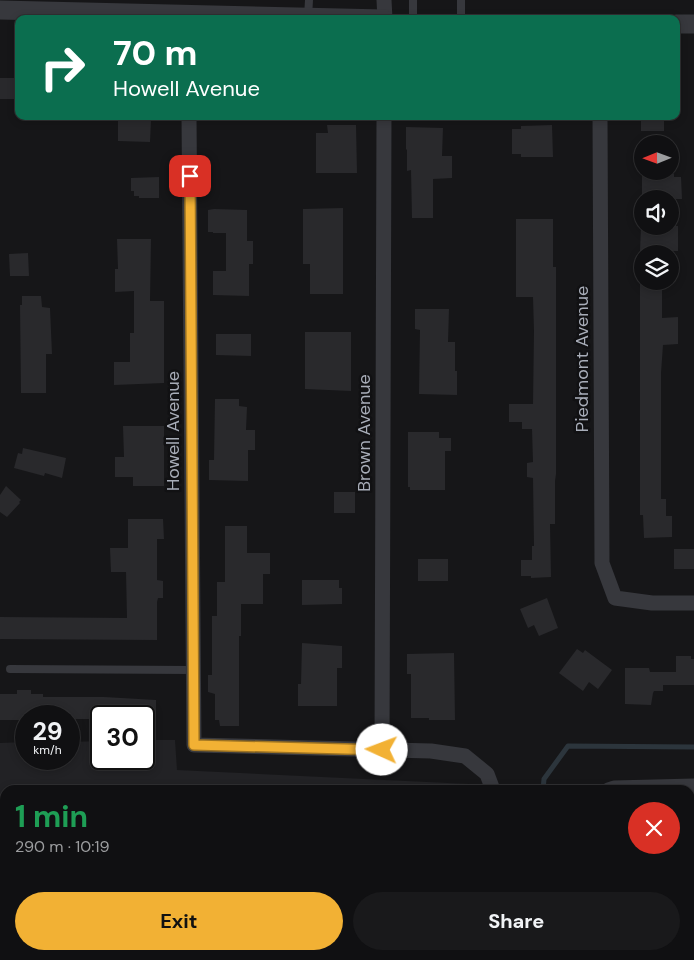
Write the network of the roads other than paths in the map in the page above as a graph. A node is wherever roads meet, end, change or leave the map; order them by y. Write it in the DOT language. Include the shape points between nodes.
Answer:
graph roads {
  1 [pos="384,0"];
  2 [pos="413,0"];
  3 [pos="462,0"];
  4 [pos="163,7"];
  5 [pos="309,8"];
  6 [pos="0,10"];
  7 [pos="186,15"];
  8 [pos="204,15"];
  9 [pos="357,15"];
  10 [pos="384,15"];
  11 [pos="413,15"];
  12 [pos="461,15"];
  13 [pos="680,24"];
  14 [pos="694,24"];
  15 [pos="189,120"];
  16 [pos="384,120"];
  17 [pos="600,120"];
  18 [pos="694,603"];
  19 [pos="10,669"];
  20 [pos="193,670"];
  21 [pos="382,750"];
  22 [pos="492,785"];
  1 -- 10 [label="street"];
  2 -- 11 [label="lane"];
  3 -- 12 [label="lane"];
  4 -- 6 [label="street"];
  4 -- 7 [label="street"];
  5 -- 8 [label="street"];
  5 -- 9 [label="street"];
  13 -- 14 [label="street"];
  15 -- 20 [label="street, Howell Avenue"];
  16 -- 21 [label="street, Brown Avenue"];
  17 -- 18 [label="street, Piedmont Avenue" via="602,563 615,598 652,603"];
  19 -- 20 [label="lane"];
  20 -- 21 [label="street, Howell Avenue" via="194,745"];
  21 -- 22 [label="street" via="431,751 465,756 487,774"];
}
